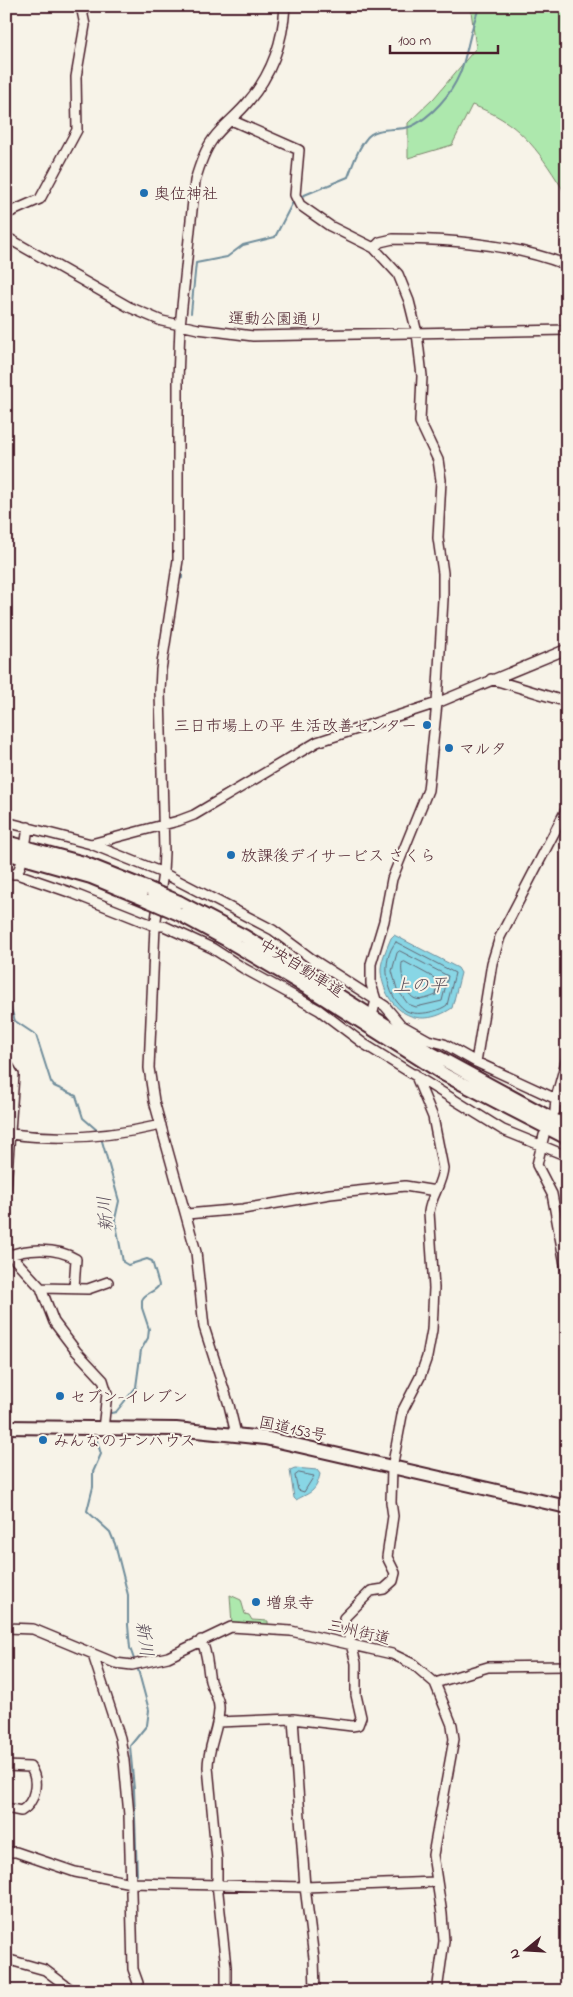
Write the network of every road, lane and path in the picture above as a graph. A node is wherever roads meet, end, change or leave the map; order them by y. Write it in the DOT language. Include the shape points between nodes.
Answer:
graph roads {
  1 [pos="81,6"];
  2 [pos="285,6"];
  3 [pos="231,120"];
  4 [pos="6,214"];
  5 [pos="6,237"];
  6 [pos="374,248"];
  7 [pos="567,265"];
  8 [pos="567,322"];
  9 [pos="180,326"];
  10 [pos="564,330"];
  11 [pos="417,333"];
  12 [pos="567,649"];
  13 [pos="491,679"];
  14 [pos="567,702"];
  15 [pos="437,703"];
  16 [pos="567,808"];
  17 [pos="6,822"];
  18 [pos="162,826"];
  19 [pos="28,827"];
  20 [pos="26,841"];
  21 [pos="6,842"];
  22 [pos="90,844"];
  23 [pos="6,852"];
  24 [pos="21,864"];
  25 [pos="163,873"];
  26 [pos="6,874"];
  27 [pos="17,874"];
  28 [pos="149,895"];
  29 [pos="178,908"];
  30 [pos="155,926"];
  31 [pos="376,1000"];
  32 [pos="374,1012"];
  33 [pos="567,1058"];
  34 [pos="6,1062"];
  35 [pos="476,1062"];
  36 [pos="415,1074"];
  37 [pos="556,1098"];
  38 [pos="567,1104"];
  39 [pos="555,1112"];
  40 [pos="162,1125"];
  41 [pos="567,1127"];
  42 [pos="11,1134"];
  43 [pos="544,1135"];
  44 [pos="567,1138"];
  45 [pos="540,1146"];
  46 [pos="567,1156"];
  47 [pos="6,1188"];
  48 [pos="436,1191"];
  49 [pos="187,1214"];
  50 [pos="7,1254"];
  51 [pos="567,1275"];
  52 [pos="108,1282"];
  53 [pos="41,1288"];
  54 [pos="74,1288"];
  55 [pos="6,1427"];
  56 [pos="98,1428"];
  57 [pos="236,1434"];
  58 [pos="392,1468"];
  59 [pos="567,1507"];
  60 [pos="6,1628"];
  61 [pos="201,1640"];
  62 [pos="350,1644"];
  63 [pos="93,1655"];
  64 [pos="567,1666"];
  65 [pos="435,1683"];
  66 [pos="293,1719"];
  67 [pos="218,1722"];
  68 [pos="6,1766"];
  69 [pos="6,1808"];
  70 [pos="6,1852"];
  71 [pos="436,1882"];
  72 [pos="131,1883"];
  73 [pos="217,1884"];
  74 [pos="305,1886"];
  75 [pos="6,1960"];
  76 [pos="73,1991"];
  77 [pos="136,1991"];
  78 [pos="226,1991"];
  79 [pos="315,1991"];
  80 [pos="437,1991"];
  1 -- 4 [label="street" via="85,25 76,77 77,130 40,199"];
  2 -- 3 [label="street" via="278,51 269,71 248,103"];
  3 -- 6 [label="street" via="299,150 295,195 300,205 330,226"];
  3 -- 9 [label="street" via="213,139 201,160 195,182"];
  5 -- 9 [label="street, 運動公園通り" via="129,307"];
  6 -- 7 [label="street" via="380,242 392,239 508,247"];
  6 -- 11 [label="street" via="398,274"];
  8 -- 10 [label="street"];
  9 -- 11 [label="street, 運動公園通り" via="253,336"];
  9 -- 18 [label="street" via="178,560 160,692"];
  10 -- 11 [label="street, 運動公園通り"];
  11 -- 15 [label="street" via="422,376 420,422 438,460 441,480 438,538 443,591"];
  12 -- 13 [label="street"];
  13 -- 14 [label="street"];
  13 -- 15 [label="street"];
  15 -- 18 [label="street" via="318,742 194,815"];
  15 -- 31 [label="street" via="428,790 393,875 371,964 371,984"];
  16 -- 35 [label="street" via="500,937 492,963"];
  17 -- 19 [label="street"];
  18 -- 22 [label="street"];
  18 -- 25 [label="street"];
  19 -- 20 [label="street"];
  19 -- 22 [label="street"];
  21 -- 28 [label="highway, 中央自動車道" via="84,863"];
  22 -- 25 [label="street"];
  23 -- 28 [label="highway, 中央自動車道"];
  24 -- 27 [label="street"];
  25 -- 30 [label="street"];
  25 -- 31 [label="street" via="273,930 312,960"];
  26 -- 27 [label="street"];
  27 -- 30 [label="street"];
  28 -- 29 [label="highway, 中央自動車道, bridge"];
  29 -- 41 [label="highway, 中央自動車道" via="244,936 453,1066"];
  29 -- 44 [label="highway, 中央自動車道" via="445,1076"];
  30 -- 36 [label="street" via="164,926 212,948 318,1010"];
  30 -- 40 [label="street" via="149,1068"];
  31 -- 32 [label="street"];
  31 -- 35 [label="street" via="402,1025"];
  33 -- 37 [label="street"];
  34 -- 42 [label="street" via="14,1075"];
  35 -- 37 [label="street"];
  36 -- 45 [label="street" via="502,1130"];
  36 -- 48 [label="street" via="433,1116 441,1146 443,1175"];
  37 -- 38 [label="street"];
  37 -- 39 [label="street"];
  40 -- 42 [label="street" via="126,1134 67,1139"];
  40 -- 49 [label="street"];
  42 -- 47 [label="street"];
  43 -- 45 [label="street"];
  45 -- 46 [label="street"];
  45 -- 51 [label="street" via="537,1165 552,1194"];
  48 -- 49 [label="street" via="405,1186"];
  48 -- 58 [label="street" via="428,1212 434,1288 432,1330 420,1377 403,1410"];
  49 -- 57 [label="street" via="196,1252 204,1327"];
  50 -- 53 [label="street"];
  50 -- 54 [label="street" via="40,1251 71,1256 76,1259"];
  52 -- 54 [label="street" via="88,1289"];
  53 -- 54 [label="street"];
  53 -- 56 [label="street" via="54,1322 103,1380 107,1393"];
  55 -- 56 [label="highway, 国道153号"];
  56 -- 57 [label="highway, 国道153号"];
  57 -- 58 [label="highway, 国道153号" via="281,1440"];
  58 -- 59 [label="highway, 国道153号"];
  58 -- 62 [label="street" via="393,1516 387,1557 395,1573 384,1589 372,1591 344,1618"];
  60 -- 63 [label="street" via="33,1629"];
  61 -- 62 [label="street, 三州街道" via="231,1627 269,1628"];
  61 -- 63 [label="street, 三州街道" via="168,1657 132,1665"];
  61 -- 67 [label="street" via="206,1651 210,1683 220,1708"];
  62 -- 65 [label="street, 三州街道" via="392,1654 413,1664"];
  62 -- 66 [label="street" via="356,1663 356,1695 361,1718 358,1724"];
  63 -- 72 [label="street" via="120,1738 124,1761"];
  64 -- 65 [label="street" via="488,1667"];
  65 -- 71 [label="street" via="452,1724 454,1739 433,1855"];
  66 -- 67 [label="street"];
  66 -- 74 [label="street"];
  67 -- 73 [label="street" via="208,1755 218,1861"];
  68 -- 69 [label="street" via="30,1767 35,1774 36,1787 29,1806 21,1812"];
  70 -- 72 [label="street" via="16,1852 75,1872"];
  71 -- 74 [label="street"];
  71 -- 80 [label="street" via="444,1941"];
  72 -- 73 [label="street"];
  72 -- 77 [label="street"];
  73 -- 74 [label="street"];
  73 -- 78 [label="street"];
  74 -- 79 [label="street"];
  75 -- 76 [label="street" via="45,1970"];
}
